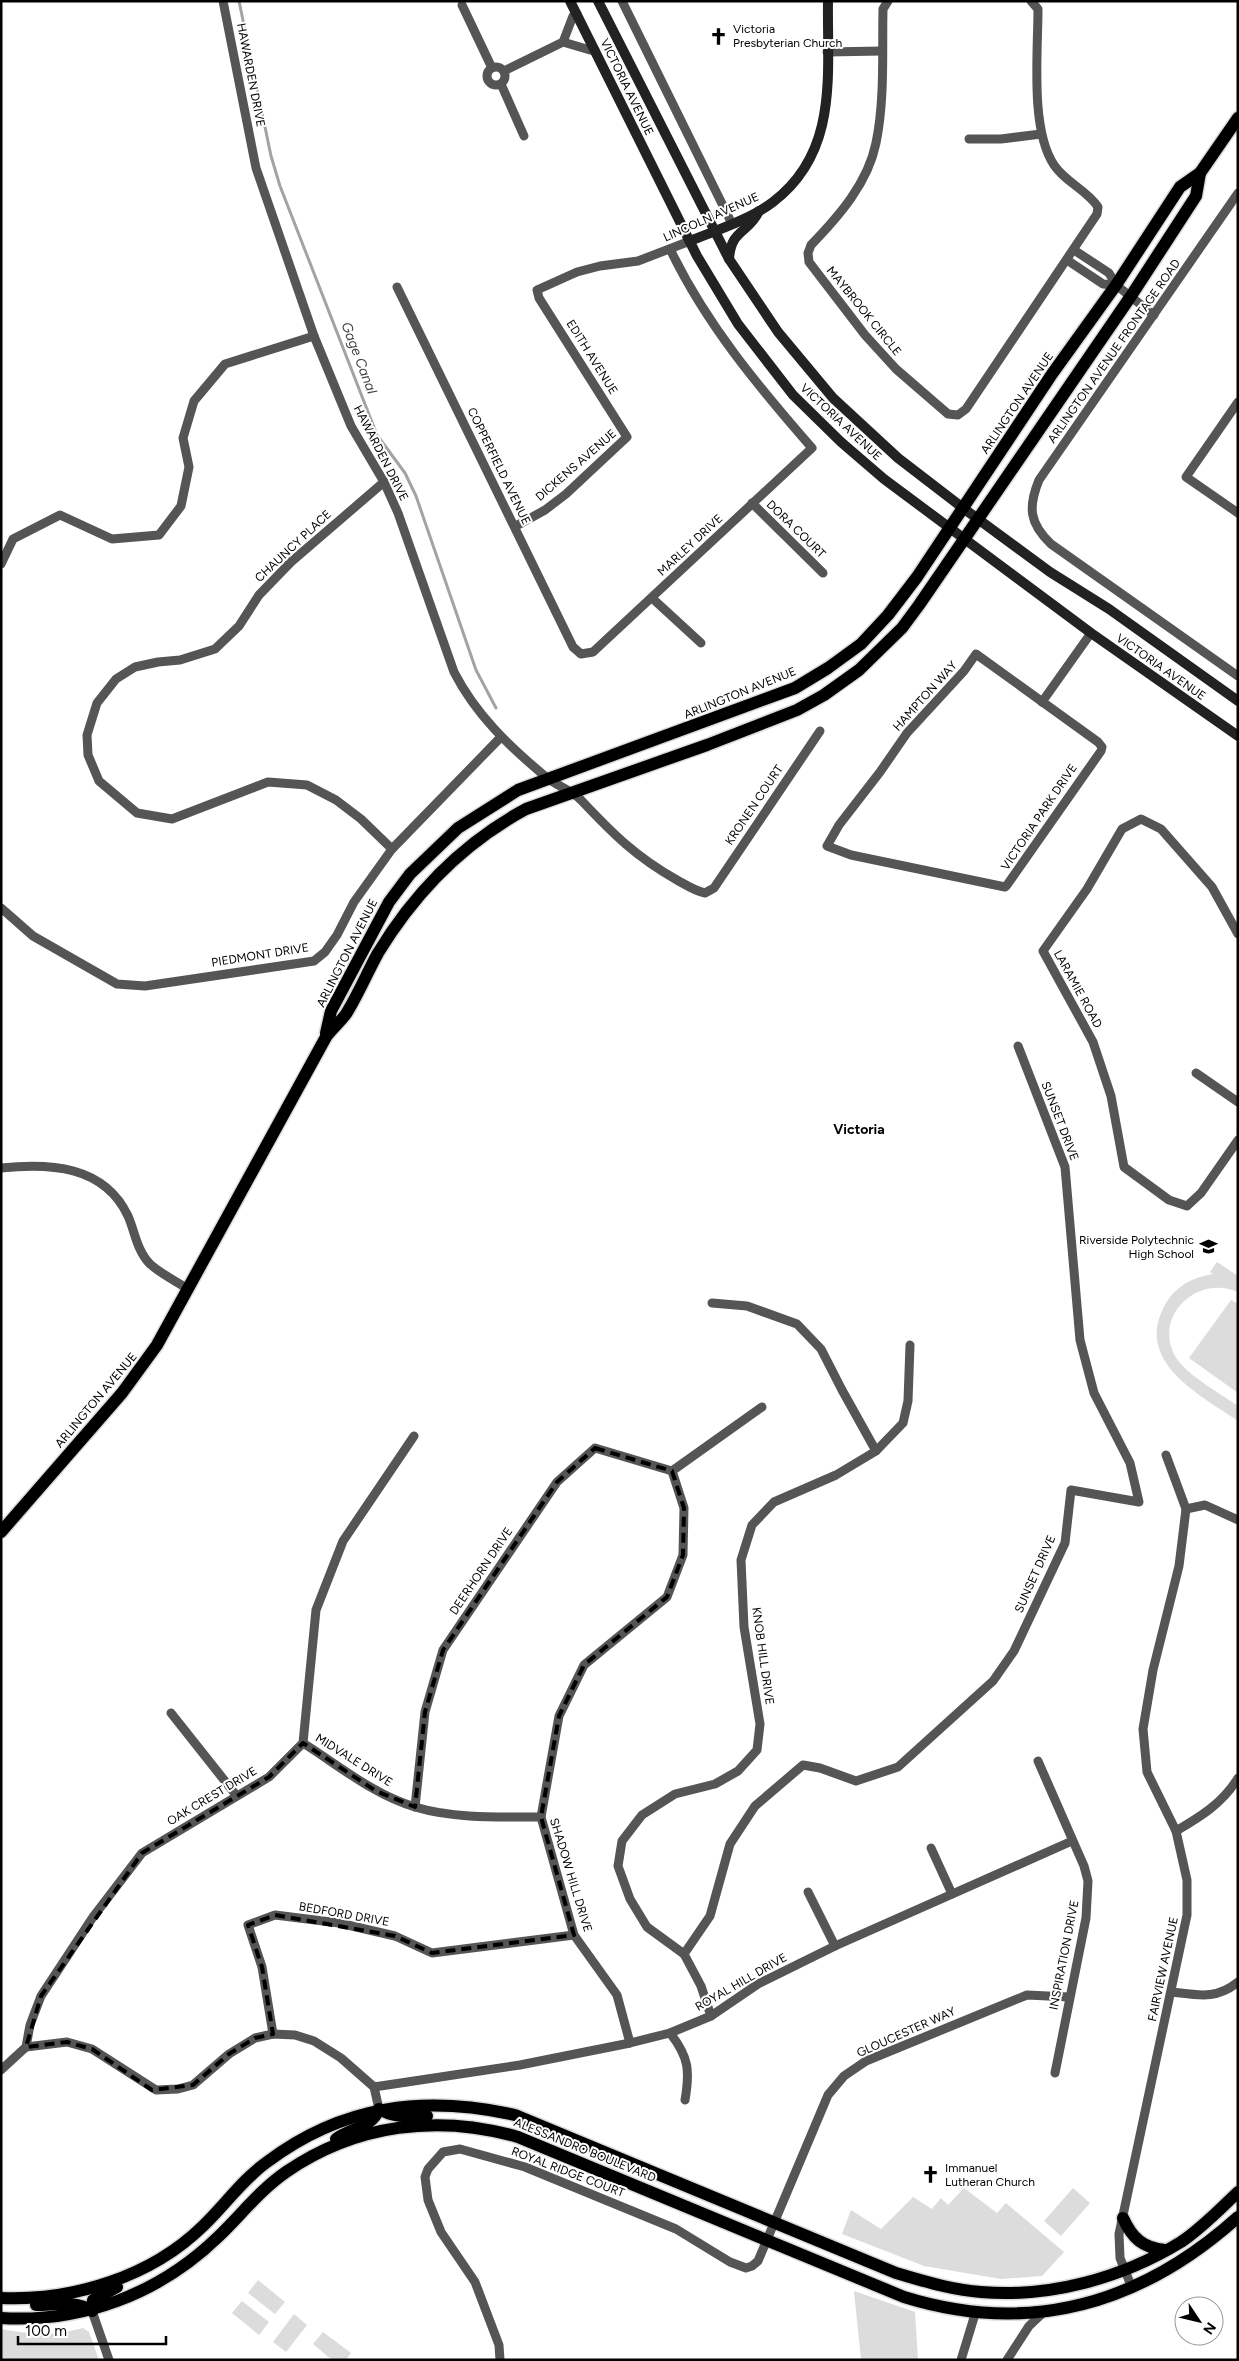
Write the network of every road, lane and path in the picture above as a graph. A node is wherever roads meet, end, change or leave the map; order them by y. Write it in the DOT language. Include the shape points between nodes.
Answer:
graph roads {
  1 [pos="223,1"];
  2 [pos="570,1"];
  3 [pos="598,1"];
  4 [pos="622,1"];
  5 [pos="828,1"];
  6 [pos="888,1"];
  7 [pos="1031,1"];
  8 [pos="462,5"];
  9 [pos="577,14"];
  10 [pos="563,42"];
  11 [pos="595,50"];
  12 [pos="882,51"];
  13 [pos="827,52"];
  14 [pos="492,68"];
  15 [pos="504,71"];
  16 [pos="501,84"];
  17 [pos="1238,118"];
  18 [pos="1041,134"];
  19 [pos="524,136"];
  20 [pos="969,139"];
  21 [pos="1200,173"];
  22 [pos="1238,193"];
  23 [pos="758,211"];
  24 [pos="732,224"];
  25 [pos="714,231"];
  26 [pos="690,241"];
  27 [pos="670,249"];
  28 [pos="1074,250"];
  29 [pos="729,259"];
  30 [pos="1067,260"];
  31 [pos="1116,285"];
  32 [pos="397,287"];
  33 [pos="537,290"];
  34 [pos="1131,296"];
  35 [pos="1154,315"];
  36 [pos="314,336"];
  37 [pos="1238,402"];
  38 [pos="627,436"];
  39 [pos="384,482"];
  40 [pos="752,503"];
  41 [pos="963,508"];
  42 [pos="1238,513"];
  43 [pos="978,519"];
  44 [pos="516,526"];
  45 [pos="950,527"];
  46 [pos="964,538"];
  47 [pos="1,564"];
  48 [pos="823,572"];
  49 [pos="652,598"];
  50 [pos="1091,633"];
  51 [pos="701,643"];
  52 [pos="581,654"];
  53 [pos="1238,676"];
  54 [pos="1238,700"];
  55 [pos="1042,702"];
  56 [pos="820,731"];
  57 [pos="1238,736"];
  58 [pos="501,737"];
  59 [pos="547,778"];
  60 [pos="570,792"];
  61 [pos="827,846"];
  62 [pos="392,849"];
  63 [pos="708,892"];
  64 [pos="1,908"];
  65 [pos="1238,934"];
  66 [pos="326,1036"];
  67 [pos="1018,1046"];
  68 [pos="1196,1074"];
  69 [pos="1238,1102"];
  70 [pos="1238,1140"];
  71 [pos="1,1168"];
  72 [pos="188,1289"];
  73 [pos="712,1303"];
  74 [pos="910,1345"];
  75 [pos="762,1407"];
  76 [pos="414,1436"];
  77 [pos="876,1451"];
  78 [pos="1166,1455"];
  79 [pos="672,1471"];
  80 [pos="1186,1509"];
  81 [pos="1238,1520"];
  82 [pos="1,1532"];
  83 [pos="171,1713"];
  84 [pos="303,1742"];
  85 [pos="1038,1761"];
  86 [pos="1238,1778"];
  87 [pos="236,1795"];
  88 [pos="415,1807"];
  89 [pos="540,1817"];
  90 [pos="1176,1832"];
  91 [pos="1072,1841"];
  92 [pos="931,1848"];
  93 [pos="808,1892"];
  94 [pos="952,1894"];
  95 [pos="574,1935"];
  96 [pos="835,1946"];
  97 [pos="684,1954"];
  98 [pos="1238,1982"];
  99 [pos="1172,1992"];
  100 [pos="1069,1997"];
  101 [pos="711,2016"];
  102 [pos="670,2032"];
  103 [pos="273,2034"];
  104 [pos="630,2043"];
  105 [pos="26,2047"];
  106 [pos="1,2070"];
  107 [pos="1055,2073"];
  108 [pos="374,2087"];
  109 [pos="684,2100"];
  110 [pos="379,2109"];
  111 [pos="476,2127"];
  112 [pos="320,2151"];
  113 [pos="1238,2192"];
  114 [pos="1238,2217"];
  115 [pos="1123,2218"];
  116 [pos="774,2223"];
  117 [pos="766,2241"];
  118 [pos="1165,2250"];
  119 [pos="164,2256"];
  120 [pos="1124,2270"];
  121 [pos="1132,2288"];
  122 [pos="1049,2290"];
  123 [pos="1,2298"];
  124 [pos="1,2304"];
  125 [pos="92,2311"];
  126 [pos="976,2311"];
  127 [pos="1046,2311"];
  128 [pos="1,2318"];
  129 [pos="109,2360"];
  130 [pos="500,2360"];
  131 [pos="961,2360"];
  132 [pos="1008,2360"];
  1 -- 36 [label="street, HAWARDEN DRIVE" via="256,168"];
  2 -- 9 [label="main road, VICTORIA AVENUE"];
  3 -- 25 [label="main road, VICTORIA AVENUE"];
  4 -- 24 [label="street"];
  5 -- 13 [label="main road, LINCOLN AVENUE"];
  6 -- 12 [label="street" via="883,9"];
  7 -- 18 [label="street" via="1038,9 1038,121"];
  8 -- 14 [label="street"];
  9 -- 10 [label="street" via="573,16"];
  9 -- 11 [label="main road, VICTORIA AVENUE"];
  10 -- 11 [label="street"];
  10 -- 15 [label="street"];
  11 -- 26 [label="main road, VICTORIA AVENUE"];
  12 -- 13 [label="street"];
  12 -- 30 [label="street, MAYBROOK CIRCLE" via="876,145 850,201 811,245 808,253 809,262 865,335 926,396 948,414 958,416 977,394"];
  13 -- 23 [label="main road, LINCOLN AVENUE" via="826,109 818,144 794,183"];
  14 -- 15 [label="street" via="499,66"];
  14 -- 16 [label="street" via="487,73 488,80 494,85"];
  15 -- 16 [label="street" via="505,78"];
  16 -- 19 [label="street"];
  17 -- 21 [label="main road, ARLINGTON AVENUE"];
  18 -- 20 [label="street"];
  18 -- 28 [label="street" via="1054,166 1098,207 1097,214"];
  21 -- 31 [label="main road, ARLINGTON AVENUE" via="1180,187"];
  21 -- 34 [label="main road, ARLINGTON AVENUE" via="1196,196"];
  22 -- 35 [label="street, ARLINGTON AVENUE FRONTAGE ROAD"];
  23 -- 24 [label="main road, LINCOLN AVENUE"];
  23 -- 29 [label="main road" via="753,223 732,241"];
  24 -- 25 [label="main road, LINCOLN AVENUE"];
  25 -- 26 [label="main road, LINCOLN AVENUE"];
  25 -- 29 [label="main road, VICTORIA AVENUE"];
  26 -- 27 [label="street, LINCOLN AVENUE"];
  26 -- 45 [label="main road, VICTORIA AVENUE" via="734,317 793,395 862,460"];
  27 -- 33 [label="street, LINCOLN AVENUE" via="638,261 577,272"];
  27 -- 40 [label="street, MARLEY DRIVE" via="697,301 720,336 766,396 812,448"];
  28 -- 30 [label="street"];
  28 -- 31 [label="street" via="1109,273"];
  29 -- 41 [label="main road, VICTORIA AVENUE" via="778,332 833,398 898,458"];
  30 -- 31 [label="street" via="1103,284"];
  31 -- 34 [label="street"];
  31 -- 41 [label="main road, ARLINGTON AVENUE"];
  32 -- 44 [label="street, COPPERFIELD AVENUE"];
  33 -- 38 [label="street, EDITH AVENUE"];
  34 -- 35 [label="street"];
  34 -- 43 [label="main road, ARLINGTON AVENUE"];
  35 -- 53 [label="street, ARLINGTON AVENUE FRONTAGE ROAD" via="1040,480 1032,498 1033,517 1051,544"];
  36 -- 39 [label="street, HAWARDEN DRIVE" via="352,426"];
  36 -- 47 [label="street" via="225,364 194,401 183,438 189,467 181,506 159,535 112,539 60,515 13,539"];
  37 -- 42 [label="street" via="1186,477"];
  38 -- 44 [label="street, DICKENS AVENUE" via="566,494"];
  39 -- 58 [label="street, HAWARDEN DRIVE" via="454,672 466,696"];
  39 -- 62 [label="street, CHAUNCY PLACE" via="291,562 259,595 239,626 215,649 180,660 135,667 116,679 97,703 86,735 88,755 99,781 137,813 172,818 268,782 307,786 336,800"];
  40 -- 48 [label="street, DORA COURT"];
  40 -- 49 [label="street, MARLEY DRIVE"];
  41 -- 43 [label="main road, VICTORIA AVENUE"];
  41 -- 45 [label="main road, ARLINGTON AVENUE"];
  43 -- 46 [label="main road, ARLINGTON AVENUE"];
  43 -- 54 [label="main road, VICTORIA AVENUE"];
  44 -- 52 [label="street, COPPERFIELD AVENUE" via="573,647"];
  45 -- 46 [label="main road, VICTORIA AVENUE"];
  45 -- 59 [label="main road, ARLINGTON AVENUE" via="917,577 861,644 796,688"];
  46 -- 50 [label="main road, VICTORIA AVENUE"];
  46 -- 60 [label="main road, ARLINGTON AVENUE" via="902,628 859,670 824,695 797,710 707,745"];
  49 -- 51 [label="street"];
  49 -- 52 [label="street, MARLEY DRIVE" via="593,652"];
  50 -- 55 [label="street"];
  50 -- 57 [label="main road, VICTORIA AVENUE"];
  55 -- 61 [label="street, HAMPTON WAY" via="976,654 907,733"];
  55 -- 61 [label="street, VICTORIA PARK DRIVE" via="1102,746 1007,885 1004,887 851,855"];
  56 -- 63 [label="street, KRONEN COURT" via="714,888"];
  58 -- 59 [label="street, HAWARDEN DRIVE"];
  58 -- 62 [label="street, PIEDMONT DRIVE"];
  59 -- 60 [label="street, HAWARDEN DRIVE"];
  59 -- 66 [label="main road, ARLINGTON AVENUE" via="511,794 458,828 410,874 370,934 331,1011"];
  60 -- 63 [label="street, HAWARDEN DRIVE" via="638,856 700,892"];
  60 -- 66 [label="main road, ARLINGTON AVENUE" via="498,824 450,861 400,920 378,953 346,1014"];
  62 -- 64 [label="street, PIEDMONT DRIVE" via="354,902 337,935 314,961 145,986 116,984 33,936"];
  65 -- 70 [label="street, LARAMIE ROAD" via="1212,887 1161,829 1141,819 1122,829 1087,888 1043,950 1093,1042 1111,1096 1124,1167 1169,1200 1186,1206 1200,1194"];
  66 -- 72 [label="main road, ARLINGTON AVENUE"];
  67 -- 97 [label="street, SUNSET DRIVE" via="1065,1168 1080,1340 1094,1393 1130,1463 1139,1502 1070,1490 1065,1543 1014,1651 993,1681 898,1767 856,1781 802,1765 780,1782 755,1806 730,1844 710,1916"];
  68 -- 69 [label="street"];
  71 -- 72 [label="street" via="35,1165 90,1175 110,1191 127,1213 141,1251 150,1263"];
  72 -- 82 [label="main road, ARLINGTON AVENUE" via="141,1370"];
  73 -- 77 [label="street" via="747,1306 797,1324 821,1349"];
  74 -- 77 [label="street, KNOB HILL DRIVE" via="908,1401 903,1423"];
  75 -- 79 [label="street"];
  76 -- 84 [label="street" via="343,1541 316,1610"];
  77 -- 97 [label="street, KNOB HILL DRIVE" via="836,1475 774,1502 752,1525 741,1560 744,1627 760,1724 757,1750 738,1771 714,1784 675,1794 642,1815 622,1841 618,1866 630,1899 647,1927"];
  78 -- 80 [label="street, FAIRVIEW AVENUE"];
  79 -- 88 [label="street, DEERHORN DRIVE" via="595,1448 557,1482 443,1650 425,1712"];
  79 -- 89 [label="street, SHADOW HILL DRIVE" via="684,1508 684,1555 667,1597 584,1665 559,1716"];
  80 -- 81 [label="street" via="1205,1505"];
  80 -- 90 [label="street, FAIRVIEW AVENUE" via="1179,1566 1143,1729 1147,1772"];
  83 -- 87 [label="street"];
  84 -- 87 [label="street, OAK CREST DRIVE" via="269,1777"];
  84 -- 88 [label="street, MIDVALE DRIVE" via="376,1790"];
  85 -- 91 [label="street, INSPIRATION DRIVE"];
  86 -- 90 [label="street" via="1205,1814"];
  87 -- 105 [label="street, OAK CREST DRIVE" via="142,1853 93,1917 41,1996"];
  88 -- 89 [label="street, MIDVALE DRIVE" via="468,1816"];
  89 -- 95 [label="street, SHADOW HILL DRIVE"];
  90 -- 99 [label="street, FAIRVIEW AVENUE" via="1187,1880 1187,1915"];
  91 -- 94 [label="street, ROYAL HILL DRIVE"];
  91 -- 100 [label="street, INSPIRATION DRIVE" via="1084,1866 1088,1900"];
  92 -- 94 [label="street"];
  93 -- 96 [label="street"];
  94 -- 96 [label="street, ROYAL HILL DRIVE"];
  95 -- 103 [label="street, BEDFORD DRIVE" via="432,1953 395,1936 339,1923 275,1915 248,1925 262,1967"];
  95 -- 104 [label="street, SHADOW HILL DRIVE" via="617,1995"];
  96 -- 101 [label="street, ROYAL HILL DRIVE" via="758,1984"];
  97 -- 101 [label="street" via="701,1986"];
  98 -- 99 [label="street" via="1209,1996"];
  99 -- 115 [label="street, FAIRVIEW AVENUE"];
  100 -- 107 [label="street, INSPIRATION DRIVE"];
  100 -- 116 [label="street, GLOUCESTER WAY" via="1026,1995 866,2061 844,2076 828,2094"];
  101 -- 102 [label="street, ROYAL HILL DRIVE"];
  102 -- 104 [label="street, ROYAL HILL DRIVE"];
  102 -- 109 [label="street" via="687,2061 689,2078"];
  103 -- 105 [label="street" via="255,2038 229,2054 193,2085 178,2089 156,2090 92,2049 67,2042"];
  103 -- 108 [label="street" via="295,2035 314,2041 336,2054"];
  104 -- 108 [label="street, ROYAL HILL DRIVE" via="520,2065"];
  105 -- 106 [label="street"];
  108 -- 110 [label="street"];
  110 -- 111 [label="main road" via="404,2117 462,2118"];
  110 -- 112 [label="main road" via="370,2123 344,2133"];
  110 -- 116 [label="main road, ALESSANDRO BOULEVARD" via="464,2106 515,2115"];
  110 -- 119 [label="main road, ALESSANDRO BOULEVARD" via="313,2133 266,2162 203,2227"];
  111 -- 112 [label="main road, ALESSANDRO BOULEVARD" via="419,2124 355,2138"];
  111 -- 117 [label="main road, ALESSANDRO BOULEVARD" via="518,2136"];
  112 -- 125 [label="main road, ALESSANDRO BOULEVARD" via="265,2189 192,2260 142,2291"];
  113 -- 118 [label="main road, ALESSANDRO BOULEVARD" via="1203,2225"];
  114 -- 121 [label="main road, ALESSANDRO BOULEVARD" via="1192,2255"];
  115 -- 118 [label="main road" via="1140,2243"];
  115 -- 120 [label="street, FAIRVIEW AVENUE" via="1118,2248"];
  116 -- 117 [label="street, GLOUCESTER WAY"];
  116 -- 122 [label="main road, ALESSANDRO BOULEVARD" via="896,2272 936,2284 1001,2294"];
  117 -- 126 [label="main road, ALESSANDRO BOULEVARD" via="904,2297 940,2307"];
  117 -- 130 [label="street, ROYAL RIDGE COURT" via="758,2260 746,2268 730,2262 676,2229 526,2167 460,2149 443,2152 425,2176 428,2200 441,2232 475,2282 499,2345"];
  118 -- 120 [label="main road, ALESSANDRO BOULEVARD"];
  119 -- 123 [label="main road, ALESSANDRO BOULEVARD" via="134,2273 67,2294"];
  119 -- 125 [label="main road" via="146,2274 92,2300"];
  120 -- 121 [label="street, FAIRVIEW AVENUE"];
  120 -- 122 [label="main road, ALESSANDRO BOULEVARD"];
  121 -- 127 [label="main road, ALESSANDRO BOULEVARD" via="1083,2305"];
  122 -- 126 [label="main road" via="1035,2300 984,2303"];
  124 -- 125 [label="main road" via="70,2303"];
  125 -- 128 [label="main road, ALESSANDRO BOULEVARD" via="54,2318"];
  125 -- 129 [label="street"];
  126 -- 127 [label="main road, ALESSANDRO BOULEVARD"];
  126 -- 131 [label="street"];
  127 -- 132 [label="street" via="1029,2326"];
}
